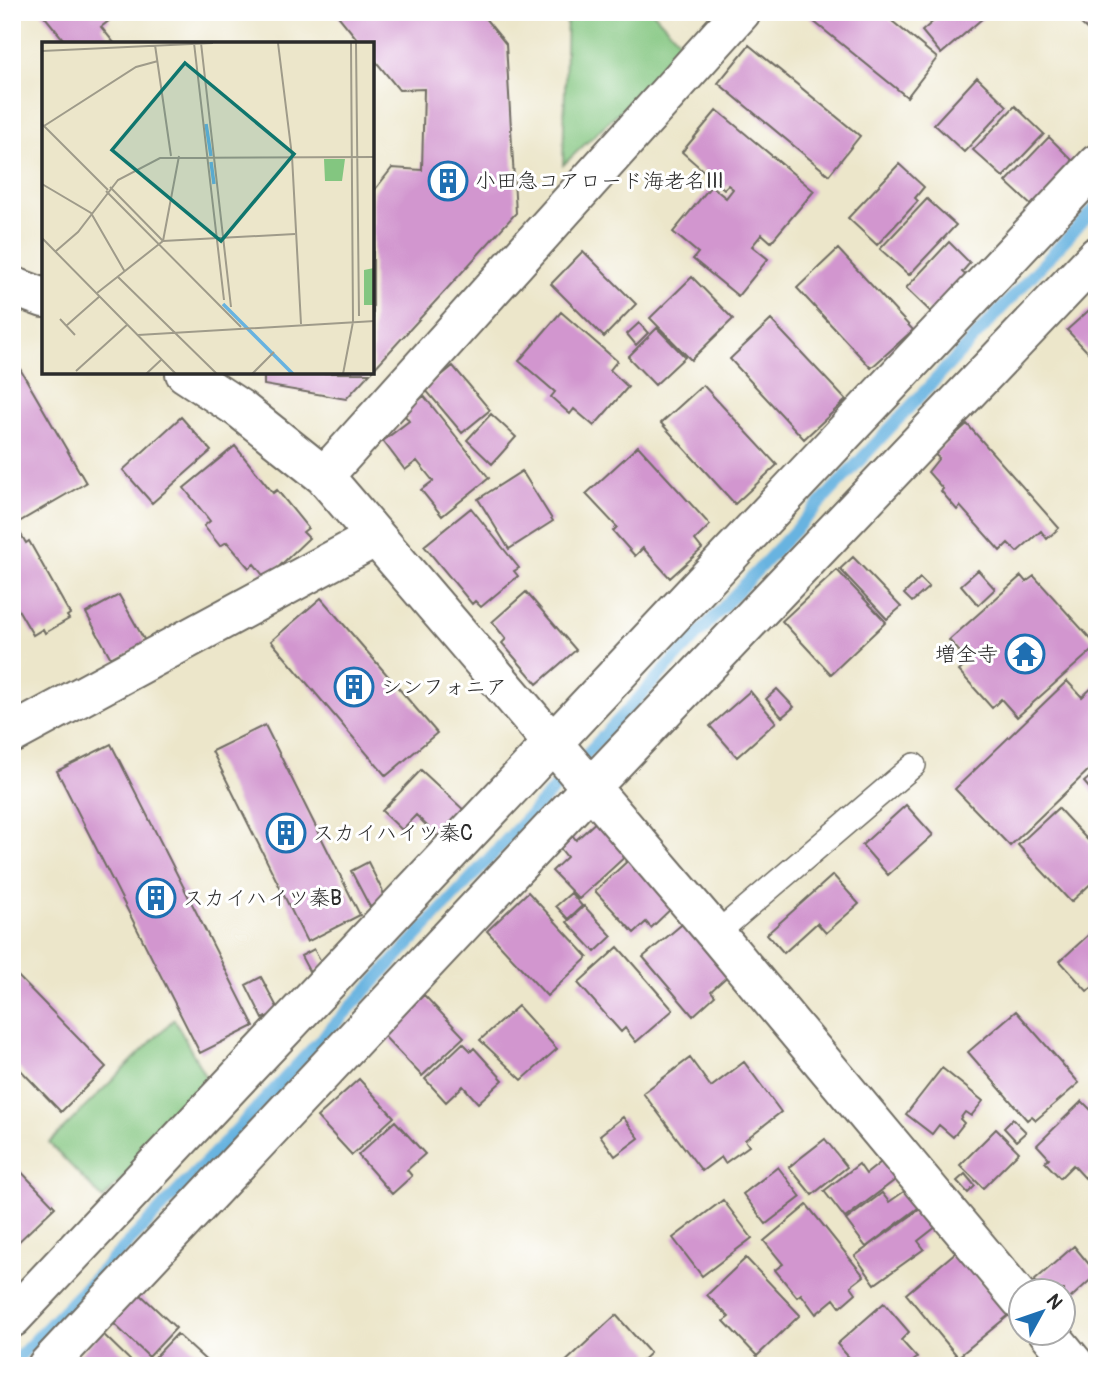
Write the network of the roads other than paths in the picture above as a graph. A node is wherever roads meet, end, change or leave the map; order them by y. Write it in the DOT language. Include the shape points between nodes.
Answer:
graph roads {
  1 [pos="741,12"];
  2 [pos="1097,164"];
  3 [pos="1096,257"];
  4 [pos="12,286"];
  5 [pos="42,297"];
  6 [pos="187,374"];
  7 [pos="324,476"];
  8 [pos="376,537"];
  9 [pos="12,734"];
  10 [pos="914,765"];
  11 [pos="572,766"];
  12 [pos="716,934"];
  13 [pos="1007,1283"];
  14 [pos="12,1318"];
  15 [pos="1060,1346"];
  16 [pos="30,1351"];
  17 [pos="1076,1366"];
  1 -- 7 [label="street"];
  2 -- 11 [label="street"];
  3 -- 11 [label="street"];
  4 -- 5 [label="street"];
  6 -- 7 [label="street" via="240,409"];
  7 -- 8 [label="street"];
  8 -- 9 [label="street"];
  8 -- 11 [label="street"];
  10 -- 12 [label="lane"];
  11 -- 12 [label="street"];
  11 -- 14 [label="street"];
  11 -- 16 [label="street"];
  12 -- 13 [label="street"];
  15 -- 17 [label="street"];
}
